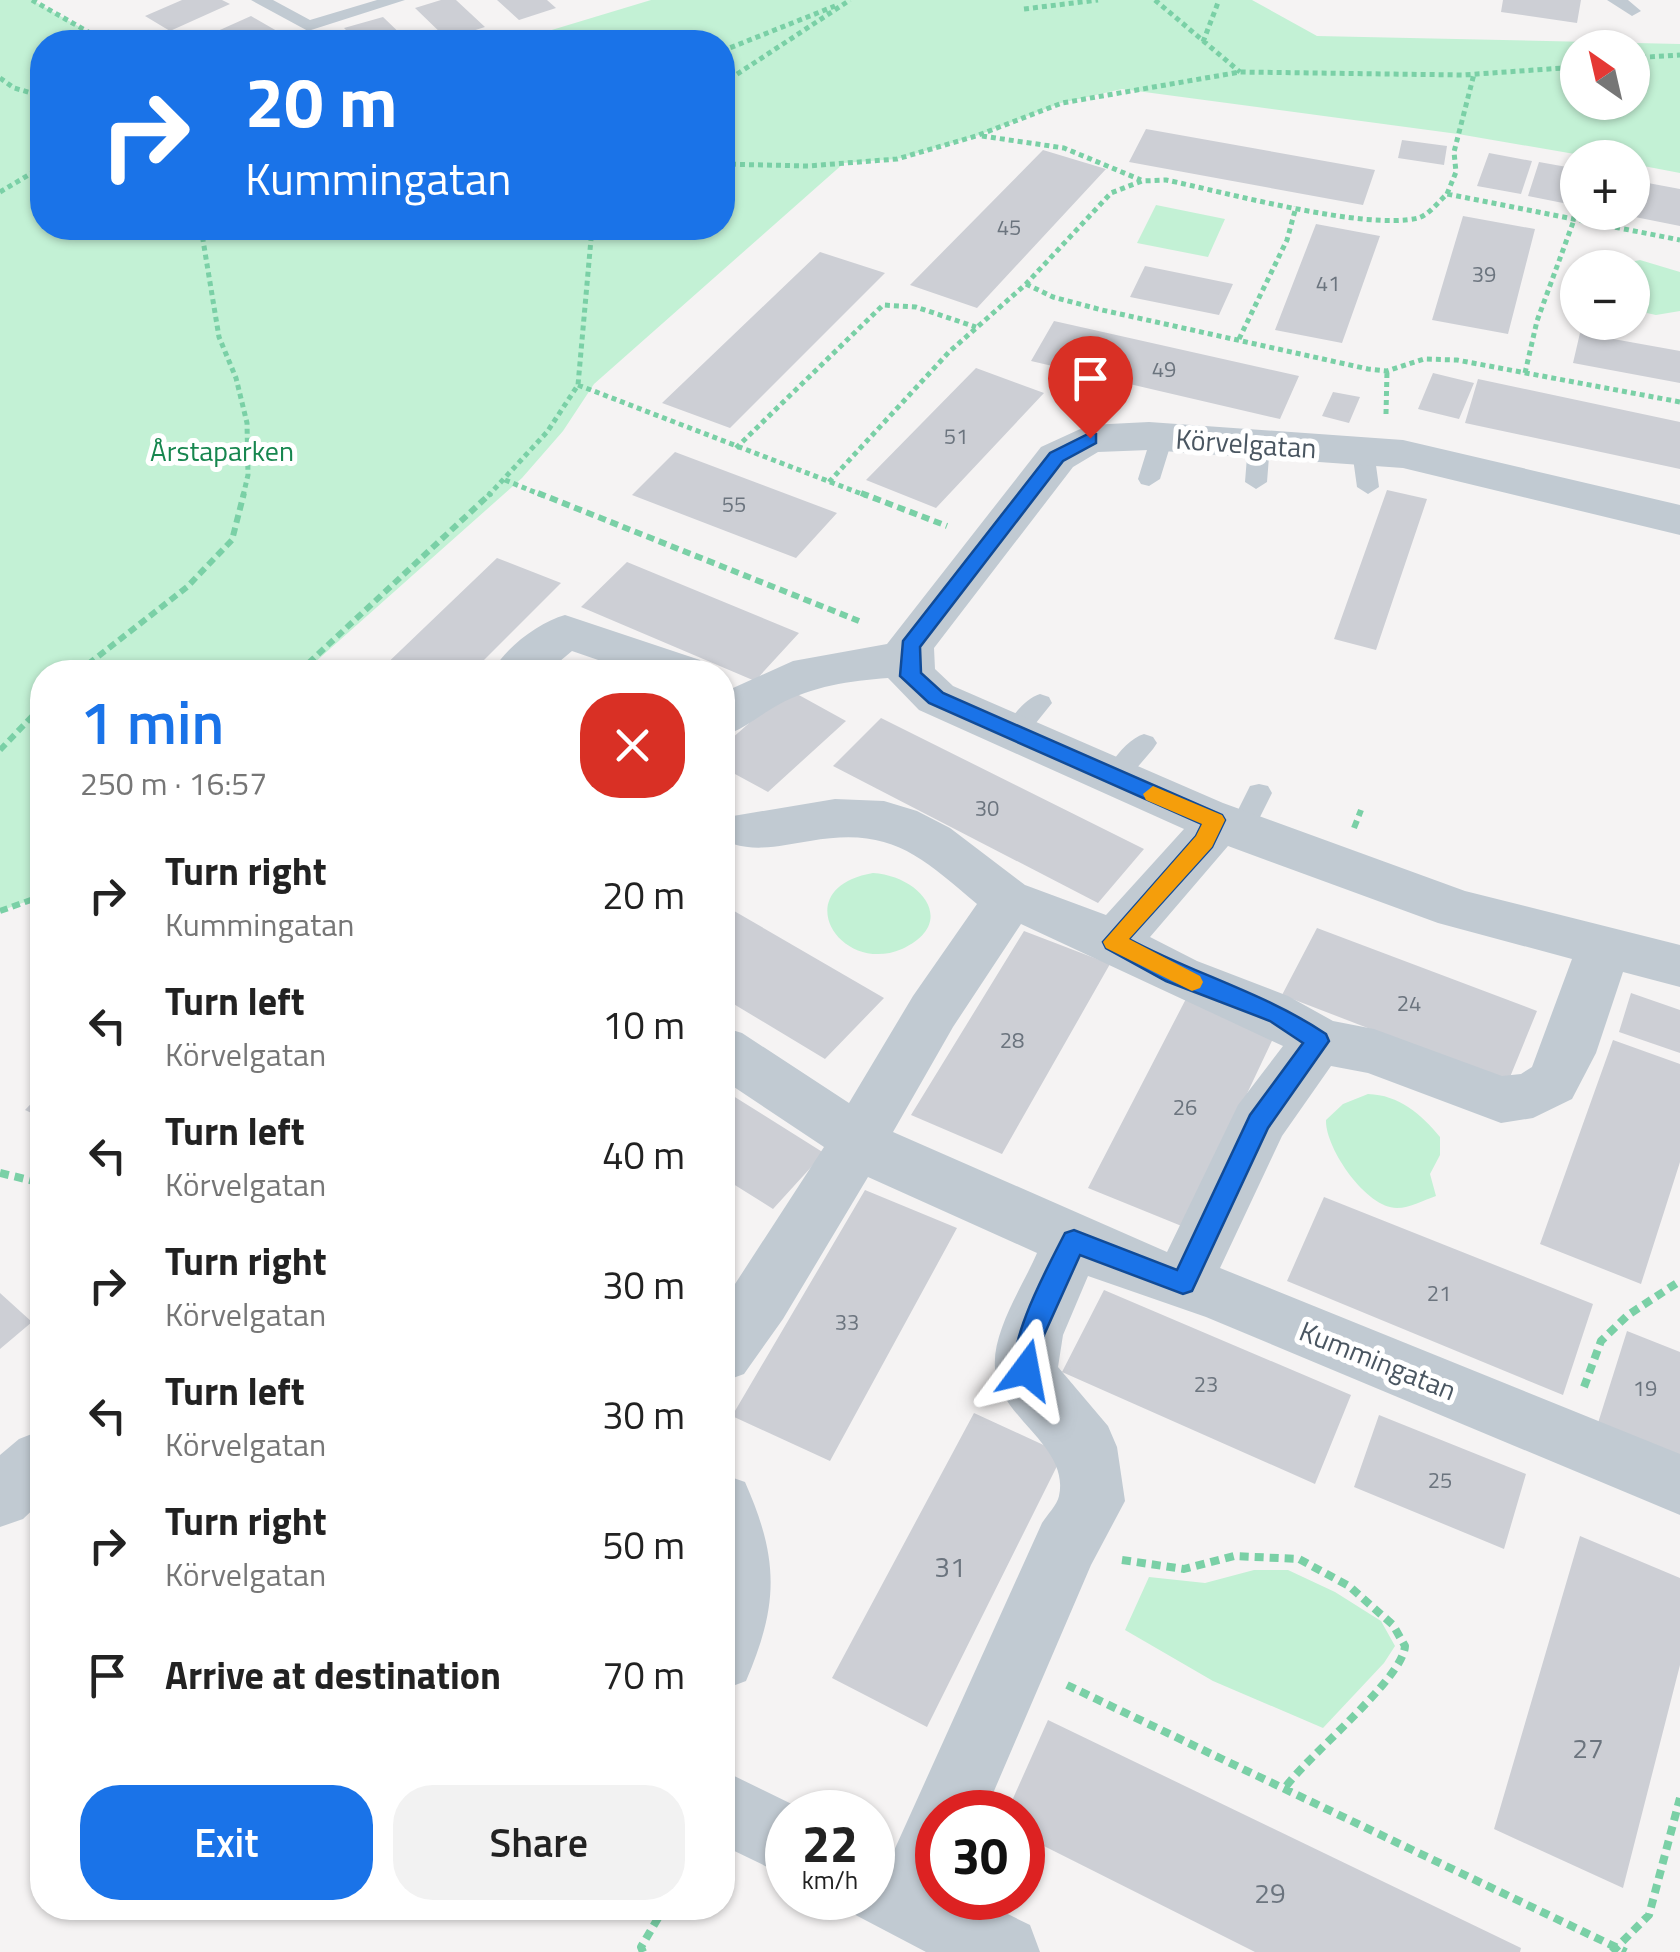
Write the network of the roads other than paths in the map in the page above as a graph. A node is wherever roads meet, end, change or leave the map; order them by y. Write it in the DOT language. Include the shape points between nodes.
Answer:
graph roads {
  1 [pos="260,0"];
  2 [pos="396,0"];
  3 [pos="1616,0"];
  4 [pos="1632,11"];
  5 [pos="1680,520"];
  6 [pos="910,653"];
  7 [pos="531,660"];
  8 [pos="649,660"];
  9 [pos="735,699"];
  10 [pos="1238,814"];
  11 [pos="751,830"];
  12 [pos="1008,900"];
  13 [pos="1114,942"];
  14 [pos="1604,947"];
  15 [pos="1680,966"];
  16 [pos="1318,1041"];
  17 [pos="735,1058"];
  18 [pos="861,1140"];
  19 [pos="1074,1240"];
  20 [pos="1183,1283"];
  21 [pos="735,1334"];
  22 [pos="30,1471"];
  23 [pos="1680,1484"];
  24 [pos="0,1497"];
  25 [pos="735,1542"];
  26 [pos="735,1624"];
  27 [pos="960,1790"];
  28 [pos="735,1813"];
  29 [pos="765,1829"];
  30 [pos="915,1865"];
  31 [pos="895,1888"];
  32 [pos="895,1897"];
  33 [pos="1003,1952"];
  1 -- 2 [label="lane" via="308,26"];
  3 -- 4 [label="lane"];
  5 -- 6 [label="street, Körvelgatan" via="1403,454 1366,469 1155,458 1090,438 1057,457"];
  6 -- 9 [label="street"];
  6 -- 10 [label="street" via="910,676 936,698 1027,718"];
  7 -- 8 [label="street" via="566,631"];
  10 -- 13 [label="street" via="1204,841"];
  10 -- 14 [label="street" via="1457,909"];
  11 -- 12 [label="street" via="885,820 945,851"];
  12 -- 13 [label="street" via="1045,908"];
  12 -- 18 [label="street" via="936,1003"];
  13 -- 16 [label="street" via="1174,974 1278,1014"];
  14 -- 15 [label="street"];
  14 -- 16 [label="street" via="1568,1053 1552,1083 1534,1095 1501,1100 1374,1052"];
  16 -- 20 [label="street" via="1259,1122"];
  17 -- 18 [label="street, Kummingatan"];
  18 -- 19 [label="street, Kummingatan" via="884,1157"];
  18 -- 21 [label="street"];
  19 -- 20 [label="street, Kummingatan"];
  19 -- 27 [label="street" via="1032,1335 1026,1370 1085,1447 1092,1501"];
  20 -- 23 [label="street, Kummingatan"];
  22 -- 24 [label="street"];
  25 -- 26 [label="street" via="742,1562"];
  28 -- 29 [label="street"];
  30 -- 31 [label="street"];
  32 -- 33 [label="street"];
}
